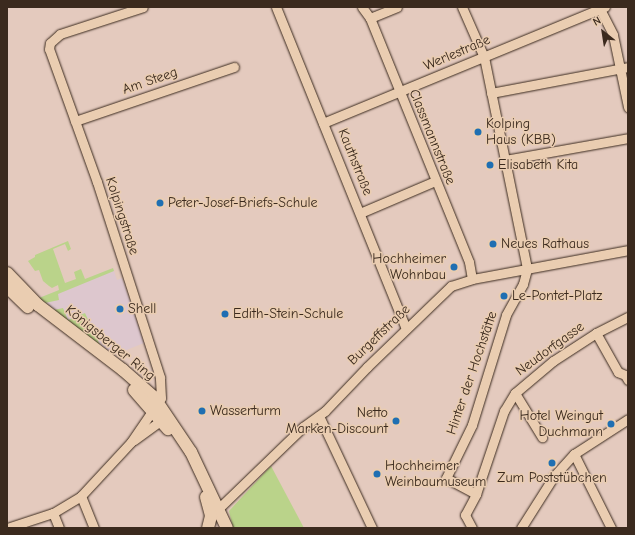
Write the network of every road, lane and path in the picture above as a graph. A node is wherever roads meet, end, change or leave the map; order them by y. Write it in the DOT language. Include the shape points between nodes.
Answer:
graph roads {
  1 [pos="143,7"];
  2 [pos="276,7"];
  3 [pos="362,7"];
  4 [pos="397,7"];
  5 [pos="462,7"];
  6 [pos="602,8"];
  7 [pos="370,18"];
  8 [pos="484,57"];
  9 [pos="234,67"];
  10 [pos="624,68"];
  11 [pos="399,93"];
  12 [pos="491,93"];
  13 [pos="628,107"];
  14 [pos="75,121"];
  15 [pos="323,123"];
  16 [pos="628,138"];
  17 [pos="505,160"];
  18 [pos="435,181"];
  19 [pos="360,213"];
  20 [pos="628,250"];
  21 [pos="526,269"];
  22 [pos="8,279"];
  23 [pos="472,279"];
  24 [pos="628,317"];
  25 [pos="406,329"];
  26 [pos="596,333"];
  27 [pos="628,380"];
  28 [pos="515,392"];
  29 [pos="156,407"];
  30 [pos="319,416"];
  31 [pos="165,418"];
  32 [pos="628,419"];
  33 [pos="542,437"];
  34 [pos="131,442"];
  35 [pos="574,454"];
  36 [pos="476,494"];
  37 [pos="80,496"];
  38 [pos="215,507"];
  39 [pos="53,514"];
  40 [pos="526,526"];
  41 [pos="7,528"];
  42 [pos="58,528"];
  43 [pos="94,528"];
  44 [pos="208,528"];
  45 [pos="227,528"];
  46 [pos="372,528"];
  47 [pos="472,528"];
  48 [pos="611,528"];
  1 -- 14 [label="street, Kolpingstraße" via="60,34 52,40 49,49"];
  2 -- 15 [label="street, Kauthstraße"];
  3 -- 7 [label="street, Classmannstraße"];
  4 -- 7 [label="street"];
  5 -- 8 [label="street"];
  6 -- 8 [label="street, Werlestraße"];
  6 -- 10 [label="street"];
  7 -- 11 [label="street, Classmannstraße"];
  8 -- 11 [label="street, Werlestraße"];
  8 -- 12 [label="street"];
  9 -- 14 [label="street, Am Steeg"];
  10 -- 12 [label="street"];
  10 -- 13 [label="street"];
  11 -- 15 [label="street, Werlestraße"];
  11 -- 18 [label="street, Classmannstraße"];
  12 -- 17 [label="street"];
  14 -- 29 [label="street, Kolpingstraße" via="160,377 162,392"];
  15 -- 19 [label="street, Kauthstraße"];
  16 -- 17 [label="street"];
  17 -- 21 [label="street"];
  18 -- 19 [label="street"];
  18 -- 23 [label="street, Classmannstraße" via="469,262"];
  19 -- 25 [label="street, Kauthstraße"];
  20 -- 21 [label="street, Burgeffstraße"];
  21 -- 23 [label="street, Burgeffstraße"];
  21 -- 36 [label="street, Hinter der Hochstätte" via="523,284 506,315 472,425 446,478"];
  22 -- 29 [label="main road, Königsberger Ring" via="133,378"];
  23 -- 25 [label="street, Burgeffstraße" via="451,286"];
  24 -- 26 [label="street, Neudorfgasse"];
  25 -- 30 [label="street, Burgeffstraße"];
  26 -- 27 [label="street" via="618,372"];
  26 -- 28 [label="street, Neudorfgasse" via="553,361"];
  28 -- 33 [label="street"];
  28 -- 36 [label="street, Neudorfgasse" via="504,411"];
  29 -- 31 [label="main road, Königsberger Ring"];
  29 -- 34 [label="street"];
  30 -- 38 [label="street, Burgeffstraße" via="303,427"];
  30 -- 46 [label="street"];
  31 -- 34 [label="street"];
  31 -- 38 [label="main road, Königsberger Ring"];
  32 -- 35 [label="street"];
  34 -- 37 [label="street"];
  35 -- 40 [label="street" via="554,476"];
  35 -- 48 [label="street"];
  36 -- 47 [label="street, Neudorfgasse" via="465,515"];
  37 -- 39 [label="street"];
  37 -- 43 [label="street"];
  38 -- 44 [label="main road"];
  38 -- 45 [label="main road, Königsberger Ring"];
  39 -- 41 [label="street"];
  39 -- 42 [label="street"];
}
